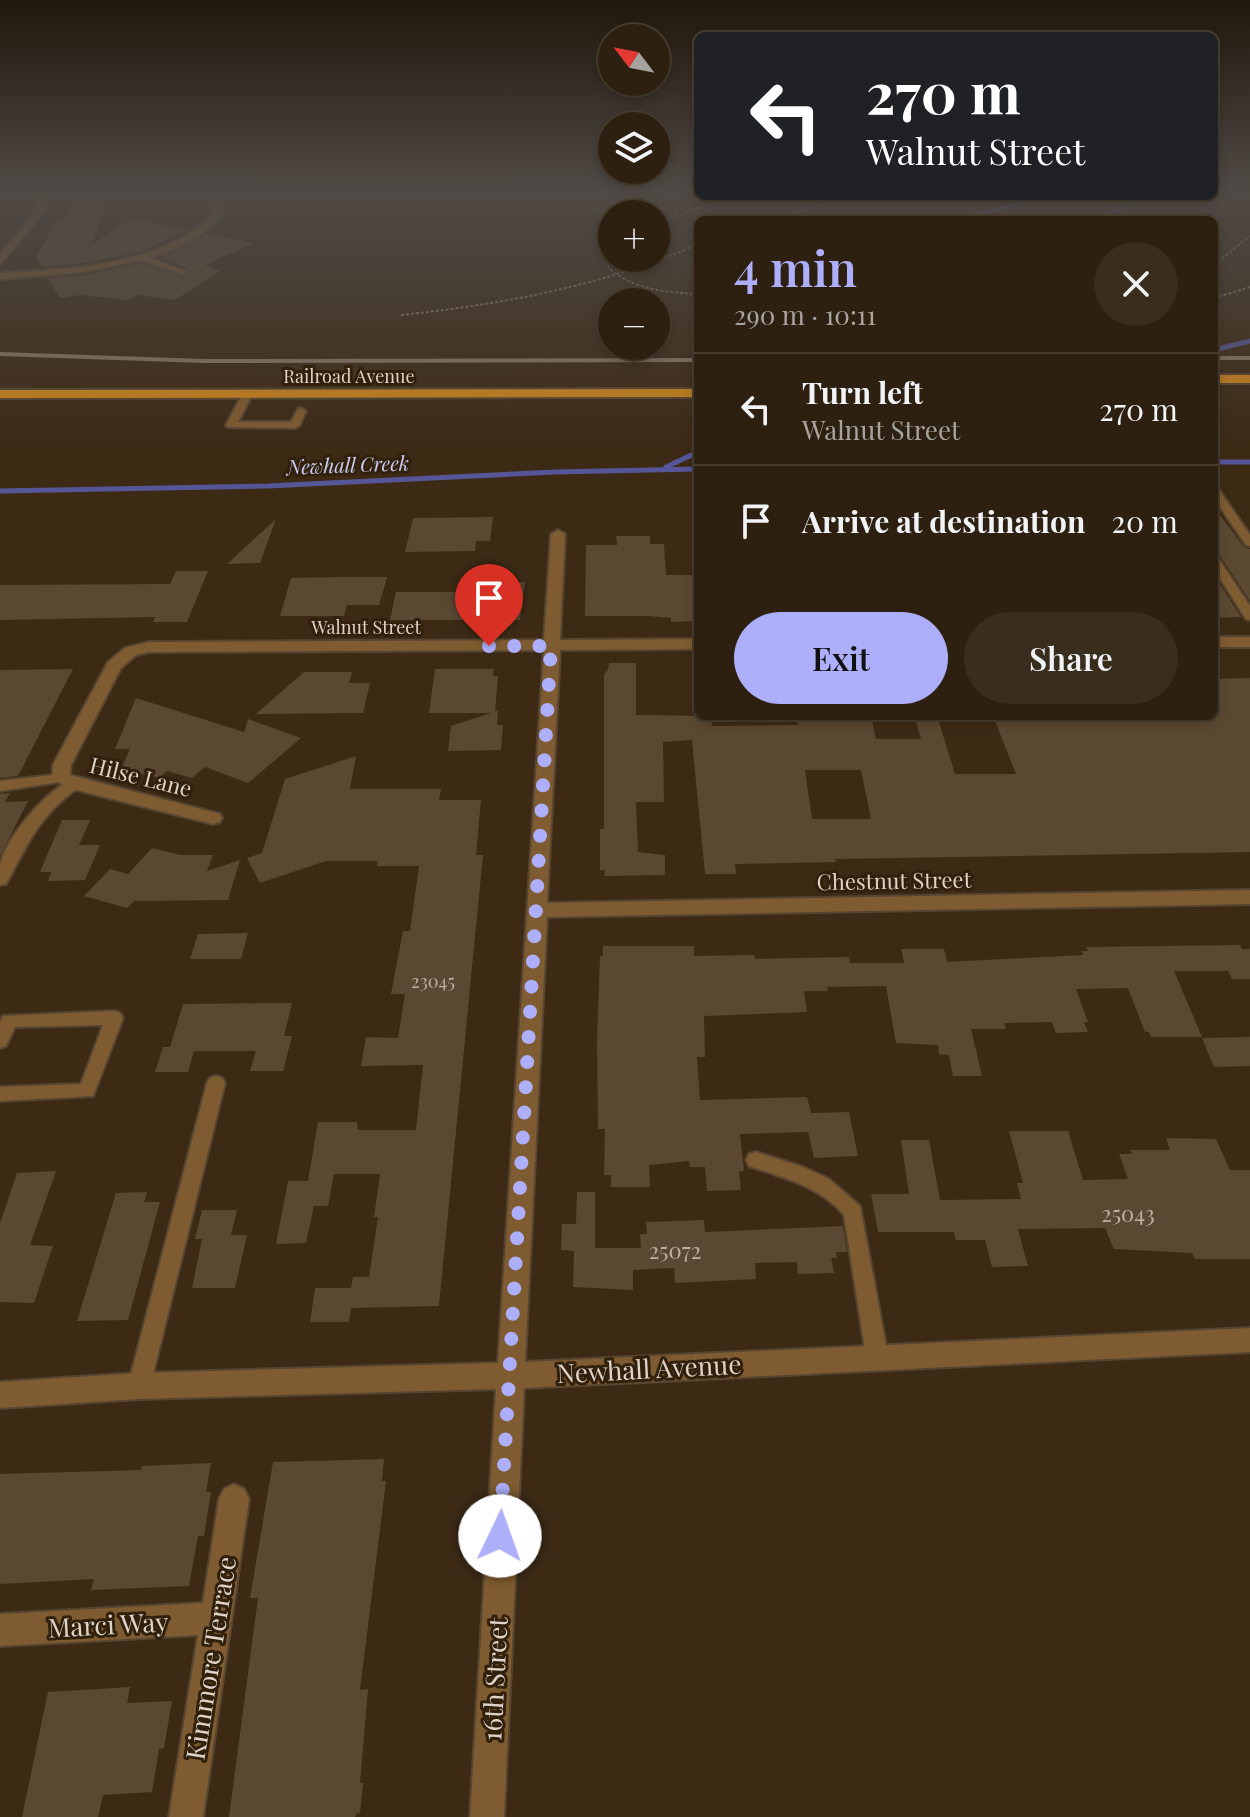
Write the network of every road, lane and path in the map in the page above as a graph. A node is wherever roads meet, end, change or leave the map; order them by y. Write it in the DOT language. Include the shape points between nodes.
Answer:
graph roads {
  1 [pos="615,276"];
  2 [pos="620,276"];
  3 [pos="1250,287"];
  4 [pos="694,293"];
  5 [pos="1218,297"];
  6 [pos="401,315"];
  7 [pos="1218,379"];
  8 [pos="1250,379"];
  9 [pos="694,382"];
  10 [pos="0,383"];
  11 [pos="1250,390"];
  12 [pos="1218,391"];
  13 [pos="694,393"];
  14 [pos="0,394"];
  15 [pos="247,395"];
  16 [pos="301,411"];
  17 [pos="1218,496"];
  18 [pos="558,534"];
  19 [pos="1250,543"];
  20 [pos="1218,566"];
  21 [pos="1250,616"];
  22 [pos="1218,642"];
  23 [pos="1250,642"];
  24 [pos="694,644"];
  25 [pos="551,646"];
  26 [pos="131,651"];
  27 [pos="68,781"];
  28 [pos="0,786"];
  29 [pos="213,818"];
  30 [pos="0,880"];
  31 [pos="1250,897"];
  32 [pos="538,910"];
  33 [pos="0,1041"];
  34 [pos="216,1083"];
  35 [pos="0,1094"];
  36 [pos="756,1160"];
  37 [pos="1250,1340"];
  38 [pos="877,1356"];
  39 [pos="511,1376"];
  40 [pos="139,1386"];
  41 [pos="0,1395"];
  42 [pos="234,1499"];
  43 [pos="215,1618"];
  44 [pos="0,1630"];
  45 [pos="186,1817"];
  46 [pos="487,1817"];
  1 -- 6 [label="path" via="509,304"];
  2 -- 4 [label="path"];
  3 -- 5 [label="path"];
  7 -- 8 [label="main road"];
  9 -- 10 [label="main road, Railroad Avenue"];
  11 -- 12 [label="main road"];
  13 -- 15 [label="main road, Railroad Avenue"];
  14 -- 15 [label="main road, Railroad Avenue"];
  15 -- 16 [label="lane" via="231,425 295,425"];
  17 -- 19 [label="lane"];
  18 -- 25 [label="street, 16th Street"];
  20 -- 21 [label="lane"];
  22 -- 23 [label="street"];
  24 -- 25 [label="street, Walnut Street"];
  25 -- 26 [label="street, Walnut Street"];
  25 -- 32 [label="street, 16th Street"];
  26 -- 27 [label="street, Hilse Lane" via="114,665 62,765"];
  27 -- 28 [label="lane"];
  27 -- 29 [label="street, Hilse Lane"];
  27 -- 30 [label="lane" via="31,819"];
  31 -- 32 [label="street, Chestnut Street"];
  32 -- 39 [label="street, 16th Street"];
  33 -- 35 [label="lane" via="9,1021 114,1018 87,1091"];
  34 -- 40 [label="lane"];
  36 -- 38 [label="lane" via="804,1174 853,1212"];
  37 -- 38 [label="street, Newhall Avenue"];
  38 -- 39 [label="street, Newhall Avenue"];
  39 -- 40 [label="street, Newhall Avenue"];
  39 -- 46 [label="street, 16th Street"];
  40 -- 41 [label="street, Newhall Avenue"];
  42 -- 43 [label="street, Kimmore Terrace"];
  43 -- 44 [label="street, Marci Way"];
  43 -- 45 [label="street, Kimmore Terrace"];
}
